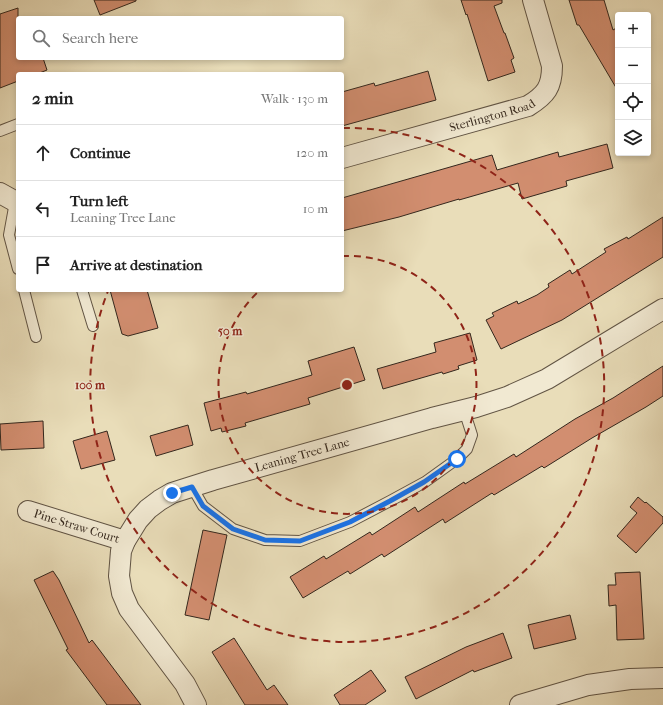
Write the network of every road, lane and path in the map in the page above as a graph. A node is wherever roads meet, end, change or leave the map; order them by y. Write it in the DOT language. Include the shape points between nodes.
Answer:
graph roads {
  1 [pos="532,0"];
  2 [pos="16,125"];
  3 [pos="0,131"];
  4 [pos="344,157"];
  5 [pos="11,199"];
  6 [pos="16,261"];
  7 [pos="25,292"];
  8 [pos="83,292"];
  9 [pos="663,309"];
  10 [pos="93,326"];
  11 [pos="36,337"];
  12 [pos="464,410"];
  13 [pos="192,487"];
  14 [pos="28,511"];
  15 [pos="125,541"];
  16 [pos="663,678"];
  17 [pos="196,705"];
  18 [pos="520,705"];
  1 -- 4 [label="street, Sterlington Road" via="552,66 552,78 540,99 528,106"];
  2 -- 3 [label="lane"];
  5 -- 6 [label="lane" via="9,235"];
  7 -- 11 [label="lane"];
  8 -- 10 [label="lane"];
  9 -- 12 [label="street, Leaning Tree Lane" via="547,379"];
  12 -- 13 [label="street, Leaning Tree Lane"];
  12 -- 13 [label="lane" via="472,435 467,449 457,459 424,482 350,522 300,541 265,540 233,529 203,506"];
  13 -- 15 [label="street, Leaning Tree Lane" via="172,493 148,508"];
  14 -- 15 [label="street, Pine Straw Court"];
  15 -- 17 [label="street, Leaning Tree Lane" via="119,562 122,593 129,609 185,684"];
  16 -- 18 [label="street" via="630,679 588,685"];
}
